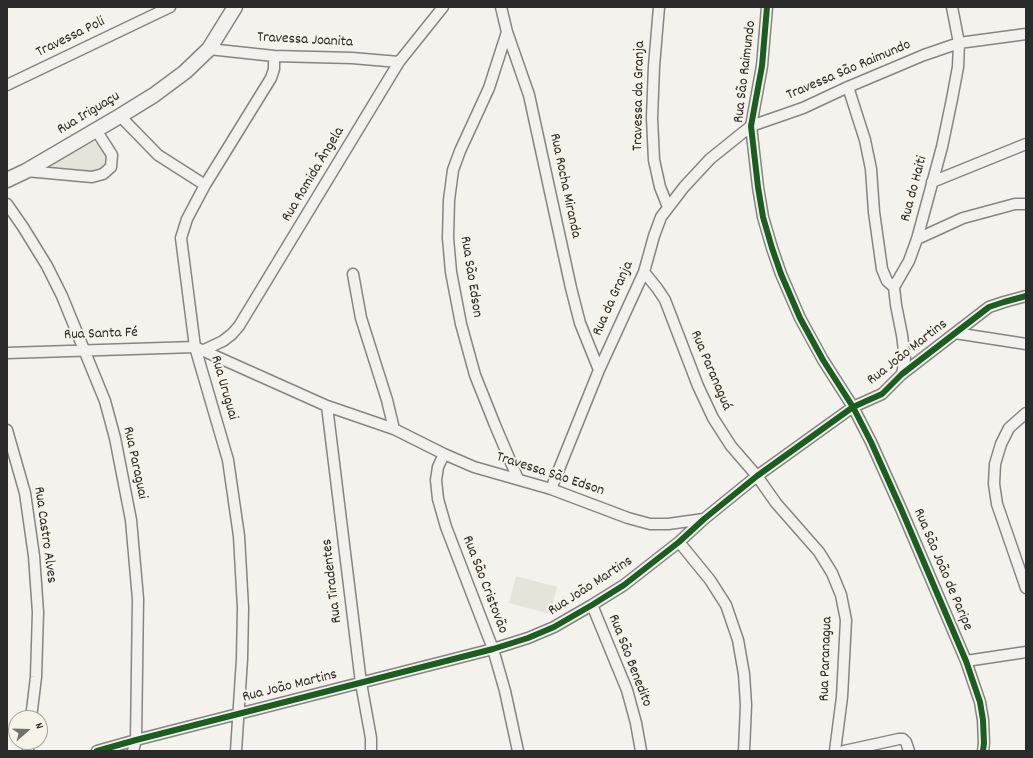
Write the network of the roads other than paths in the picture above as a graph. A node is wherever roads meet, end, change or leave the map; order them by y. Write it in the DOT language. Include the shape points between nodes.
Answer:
graph roads {
  1 [pos="170,7"];
  2 [pos="235,7"];
  3 [pos="443,7"];
  4 [pos="501,7"];
  5 [pos="659,7"];
  6 [pos="767,7"];
  7 [pos="952,7"];
  8 [pos="507,32"];
  9 [pos="1026,34"];
  10 [pos="959,43"];
  11 [pos="209,49"];
  12 [pos="274,56"];
  13 [pos="399,62"];
  14 [pos="7,85"];
  15 [pos="848,87"];
  16 [pos="120,116"];
  17 [pos="751,126"];
  18 [pos="96,130"];
  19 [pos="1026,144"];
  20 [pos="26,171"];
  21 [pos="7,180"];
  22 [pos="932,182"];
  23 [pos="205,185"];
  24 [pos="7,204"];
  25 [pos="1026,204"];
  26 [pos="668,207"];
  27 [pos="917,239"];
  28 [pos="644,272"];
  29 [pos="353,274"];
  30 [pos="894,287"];
  31 [pos="1026,296"];
  32 [pos="955,333"];
  33 [pos="1026,344"];
  34 [pos="200,348"];
  35 [pos="85,351"];
  36 [pos="7,353"];
  37 [pos="598,370"];
  38 [pos="902,374"];
  39 [pos="327,406"];
  40 [pos="853,406"];
  41 [pos="1026,413"];
  42 [pos="394,428"];
  43 [pos="7,430"];
  44 [pos="444,454"];
  45 [pos="757,476"];
  46 [pos="518,479"];
  47 [pos="551,489"];
  48 [pos="704,520"];
  49 [pos="678,542"];
  50 [pos="1026,588"];
  51 [pos="592,605"];
  52 [pos="493,649"];
  53 [pos="1026,652"];
  54 [pos="966,661"];
  55 [pos="361,683"];
  56 [pos="33,710"];
  57 [pos="239,714"];
  58 [pos="136,740"];
  59 [pos="97,751"];
  60 [pos="133,751"];
  61 [pos="236,751"];
  62 [pos="371,751"];
  63 [pos="518,751"];
  64 [pos="641,751"];
  65 [pos="744,751"];
  66 [pos="835,751"];
  67 [pos="844,751"];
  68 [pos="909,751"];
  69 [pos="982,751"];
  1 -- 14 [label="street, Travessa Poli"];
  2 -- 11 [label="main road, Rua Iriguaçu"];
  3 -- 13 [label="street, Rua Romida Ângela"];
  4 -- 8 [label="street, Rua Rocha Miranda"];
  5 -- 26 [label="street, Travessa da Granja" via="654,66 654,160"];
  6 -- 17 [label="street, Rua São Raimundo" via="762,66"];
  7 -- 10 [label="street, Rua do Haiti"];
  8 -- 37 [label="street, Rua Rocha Miranda" via="529,95 580,323"];
  8 -- 46 [label="street, Rua São Edson" via="489,88 453,170 448,200 448,238 451,272 461,324 475,375"];
  9 -- 10 [label="street, Travessa São Raimundo"];
  10 -- 15 [label="street, Travessa São Raimundo"];
  10 -- 22 [label="street, Rua do Haiti" via="958,67 942,147"];
  11 -- 12 [label="street, Travessa Joanita"];
  11 -- 16 [label="main road, Rua Iriguaçu" via="185,72"];
  12 -- 13 [label="street, Travessa Joanita"];
  12 -- 23 [label="street, Rua Uruguai" via="271,78"];
  13 -- 34 [label="street, Rua Romida Ângela" via="239,326 223,341"];
  15 -- 17 [label="street, Travessa São Raimundo" via="803,108"];
  15 -- 30 [label="street" via="865,140 871,169 882,269 887,281"];
  16 -- 18 [label="main road, Rua Iriguaçu"];
  16 -- 23 [label="street" via="158,155"];
  17 -- 26 [label="street, Rua da Granja" via="710,159"];
  17 -- 40 [label="street, Rua São Raimundo" via="763,216 781,274 800,318"];
  18 -- 20 [label="main road, Rua Iriguaçu"];
  18 -- 20 [label="street" via="112,155 111,167 103,174 92,177"];
  19 -- 22 [label="street"];
  20 -- 21 [label="main road, Rua Iriguaçu"];
  22 -- 27 [label="street, Rua do Haiti"];
  23 -- 34 [label="street, Rua Uruguai" via="187,219 181,238"];
  24 -- 35 [label="street, Rua Paraguai" via="47,266"];
  25 -- 27 [label="street" via="1016,204 963,218"];
  26 -- 28 [label="street, Rua da Granja" via="661,217"];
  27 -- 30 [label="street, Rua do Haiti" via="909,261"];
  28 -- 37 [label="street, Rua da Granja"];
  28 -- 45 [label="street, Rua Paranaguá" via="665,300 713,418 731,446"];
  29 -- 42 [label="street" via="361,318"];
  30 -- 38 [label="street" via="902,335"];
  31 -- 32 [label="street, Rua João Martins" via="989,307"];
  32 -- 33 [label="street"];
  32 -- 38 [label="street, Rua João Martins"];
  34 -- 35 [label="street, Rua Santa Fé"];
  34 -- 39 [label="street, Travessa São Edson"];
  34 -- 57 [label="street, Rua Uruguai" via="228,460 239,536 244,608"];
  35 -- 36 [label="street, Rua Santa Fé"];
  35 -- 58 [label="street, Rua Paraguai" via="107,408 131,520 138,599"];
  37 -- 47 [label="street, Rua da Granja"];
  38 -- 40 [label="street, Rua João Martins" via="882,394"];
  39 -- 42 [label="street, Travessa São Edson"];
  39 -- 55 [label="street, Rua Tiradentes"];
  40 -- 45 [label="street, Rua João Martins"];
  40 -- 54 [label="street, Rua São João de Paripe" via="902,511"];
  41 -- 50 [label="street" via="1009,428 1001,444 995,464 994,484 997,504"];
  42 -- 44 [label="street, Travessa São Edson"];
  43 -- 56 [label="street, Rua Castro Alves" via="25,493 34,556 38,612"];
  44 -- 46 [label="street, Travessa São Edson" via="474,467"];
  44 -- 52 [label="street, Rua São Cristovão" via="436,480 438,499 446,527"];
  45 -- 48 [label="street, Rua João Martins"];
  45 -- 66 [label="street, Rua Paranagua" via="819,552 832,573 841,595 846,620 845,651"];
  46 -- 47 [label="street, Travessa São Edson"];
  47 -- 48 [label="street, Travessa São Edson" via="650,524"];
  48 -- 49 [label="street, Rua João Martins"];
  49 -- 51 [label="street, Rua João Martins"];
  49 -- 65 [label="street" via="710,580 726,605 738,640 746,705"];
  51 -- 52 [label="street, Rua João Martins" via="554,627"];
  51 -- 64 [label="street, Rua São Benedito" via="627,690"];
  52 -- 55 [label="street, Rua João Martins"];
  52 -- 63 [label="street, Rua São Cristovão"];
  53 -- 54 [label="street"];
  54 -- 69 [label="street, Rua São João de Paripe" via="980,702 984,743"];
  55 -- 57 [label="street, Rua João Martins"];
  55 -- 62 [label="street, Rua Tiradentes"];
  57 -- 58 [label="street, Rua João Martins"];
  57 -- 61 [label="street, Rua Uruguai"];
  58 -- 59 [label="street, Rua João Martins"];
  58 -- 60 [label="street, Rua Paraguai"];
  67 -- 68 [label="street" via="899,739 906,742"];
}
